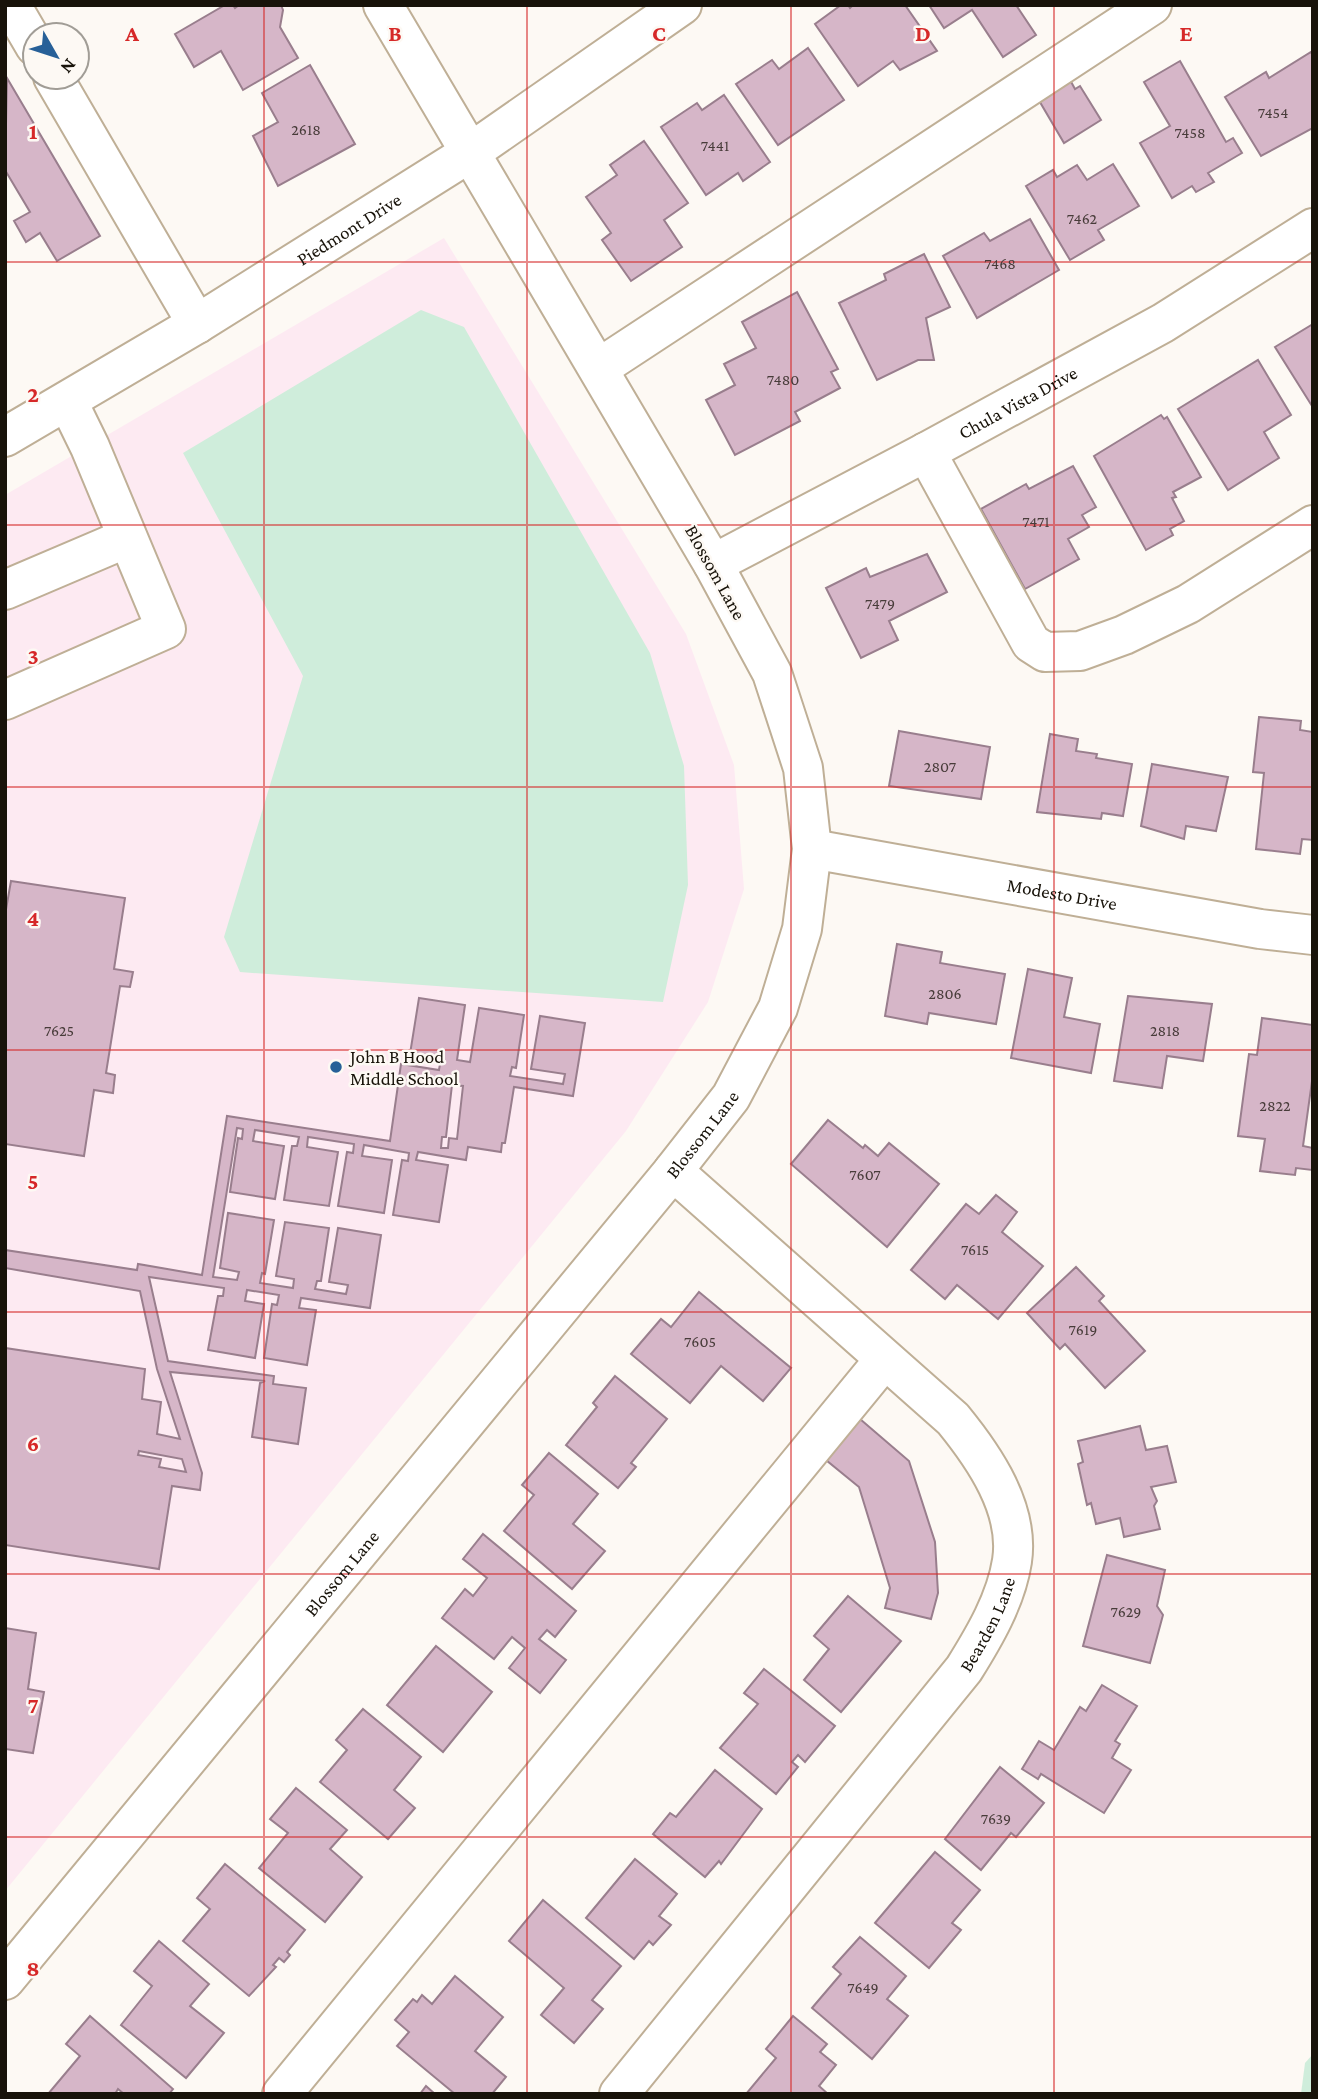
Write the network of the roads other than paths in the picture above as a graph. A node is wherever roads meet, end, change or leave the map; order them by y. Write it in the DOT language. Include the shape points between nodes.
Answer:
graph roads {
  1 [pos="11,5"];
  2 [pos="383,5"];
  3 [pos="682,5"];
  4 [pos="1152,5"];
  5 [pos="21,22"];
  6 [pos="61,91"];
  7 [pos="471,152"];
  8 [pos="1313,228"];
  9 [pos="197,324"];
  10 [pos="599,368"];
  11 [pos="68,402"];
  12 [pos="5,437"];
  13 [pos="926,453"];
  14 [pos="1313,524"];
  15 [pos="127,538"];
  16 [pos="713,564"];
  17 [pos="5,590"];
  18 [pos="5,700"];
  19 [pos="812,849"];
  20 [pos="1313,935"];
  21 [pos="673,1171"];
  22 [pos="884,1360"];
  23 [pos="5,1980"];
  24 [pos="282,2094"];
  25 [pos="619,2094"];
  1 -- 5 [label="street"];
  2 -- 7 [label="street, Blossom Lane"];
  3 -- 7 [label="street, Piedmont Drive"];
  4 -- 10 [label="street"];
  6 -- 9 [label="street"];
  7 -- 9 [label="street, Piedmont Drive"];
  7 -- 10 [label="street, Blossom Lane"];
  8 -- 13 [label="street, Chula Vista Drive" via="1163,323"];
  9 -- 11 [label="street, Piedmont Drive"];
  10 -- 16 [label="street, Blossom Lane"];
  11 -- 12 [label="street, Piedmont Drive"];
  11 -- 15 [label="street"];
  13 -- 14 [label="street" via="1031,643 1045,652 1080,651 1124,635 1237,575"];
  13 -- 16 [label="street, Chula Vista Drive"];
  15 -- 17 [label="street"];
  15 -- 18 [label="street" via="166,629"];
  16 -- 19 [label="street, Blossom Lane" via="772,673 803,768"];
  19 -- 20 [label="street, Modesto Drive"];
  19 -- 21 [label="street, Blossom Lane" via="802,929 778,1008 731,1097"];
  21 -- 22 [label="street, Bearden Lane"];
  21 -- 23 [label="street, Blossom Lane"];
  22 -- 24 [label="street"];
  22 -- 25 [label="street, Bearden Lane" via="953,1419 980,1452 995,1482 1011,1530 1012,1560 1001,1596 986,1635 964,1669"];
}
